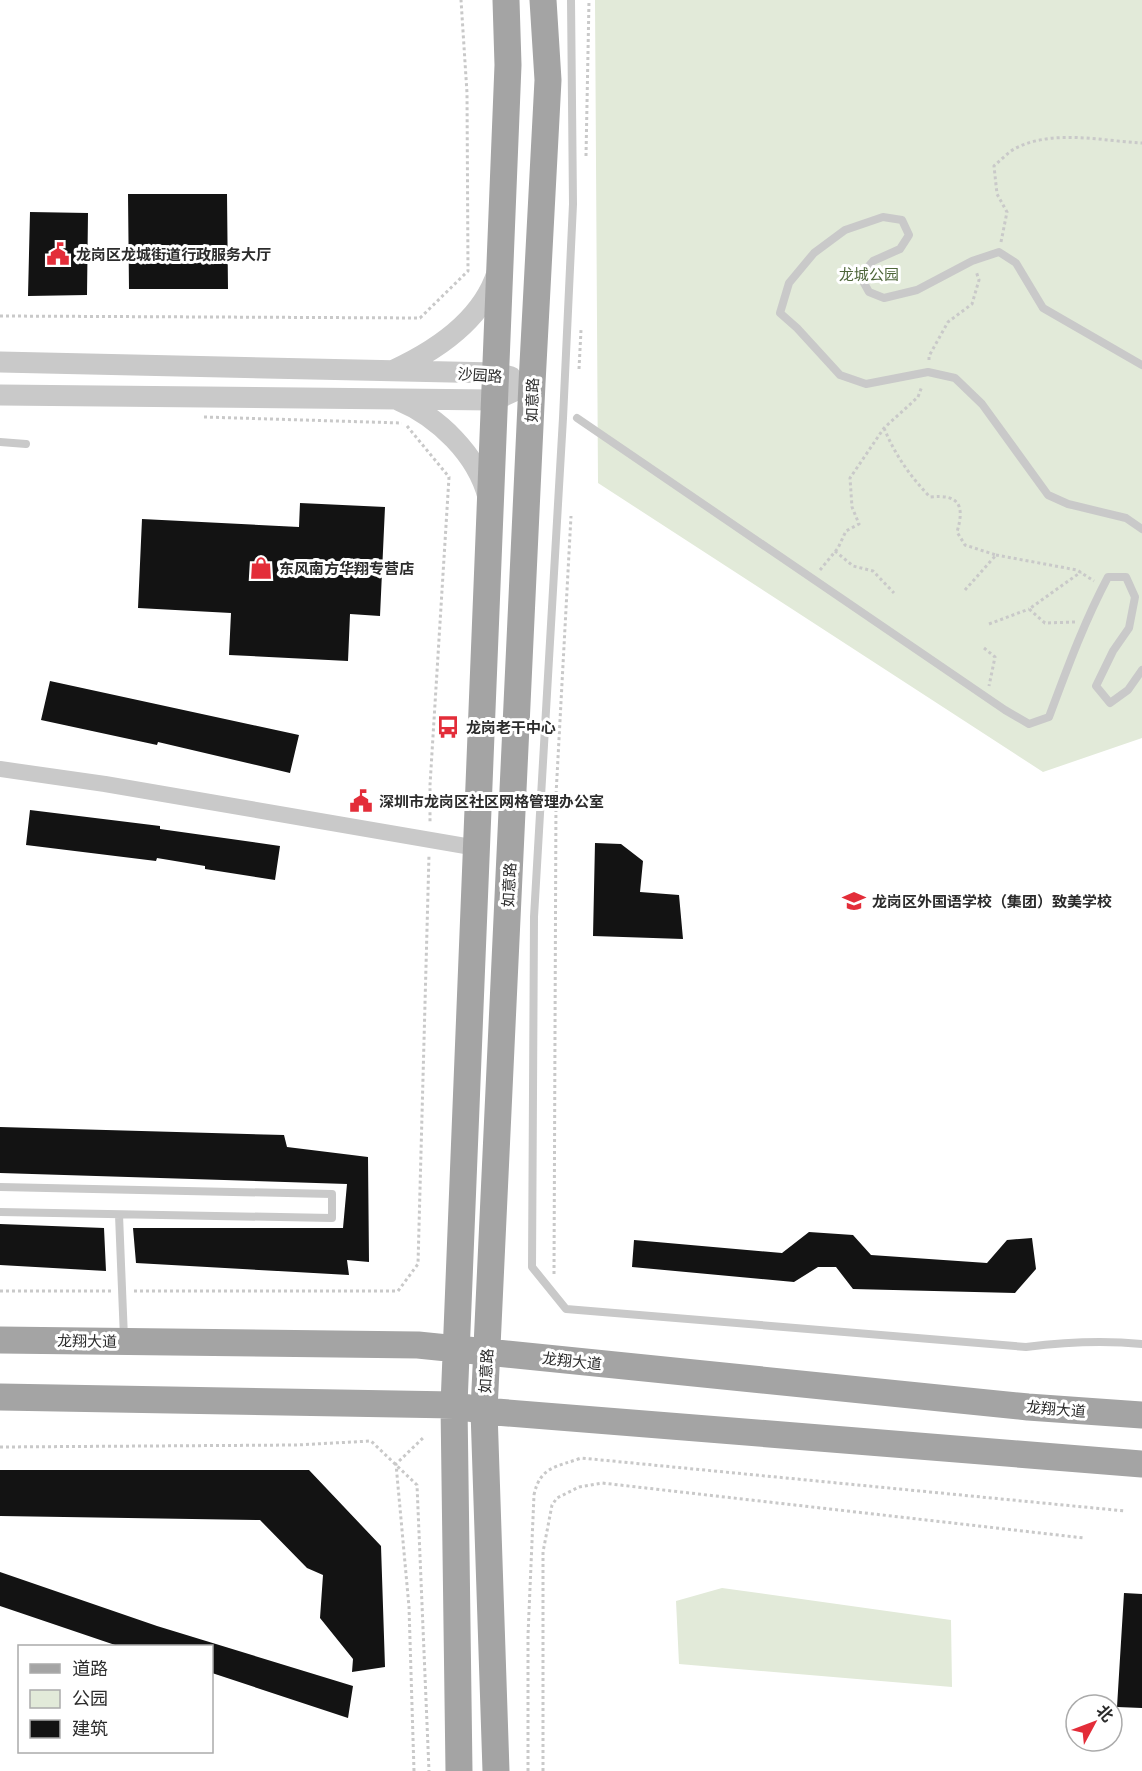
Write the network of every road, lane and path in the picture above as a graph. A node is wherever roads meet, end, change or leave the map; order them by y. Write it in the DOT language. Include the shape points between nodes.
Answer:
graph roads {
  1 [pos="461,0"];
  2 [pos="506,0"];
  3 [pos="543,0"];
  4 [pos="571,0"];
  5 [pos="589,0"];
  6 [pos="1142,143"];
  7 [pos="586,158"];
  8 [pos="999,252"];
  9 [pos="501,261"];
  10 [pos="972,261"];
  11 [pos="0,316"];
  12 [pos="581,320"];
  13 [pos="0,362"];
  14 [pos="1142,365"];
  15 [pos="391,371"];
  16 [pos="928,372"];
  17 [pos="579,375"];
  18 [pos="532,382"];
  19 [pos="496,386"];
  20 [pos="0,396"];
  21 [pos="395,399"];
  22 [pos="202,417"];
  23 [pos="577,418"];
  24 [pos="884,428"];
  25 [pos="0,442"];
  26 [pos="26,444"];
  27 [pos="491,506"];
  28 [pos="572,512"];
  29 [pos="1142,529"];
  30 [pos="835,551"];
  31 [pos="996,555"];
  32 [pos="819,572"];
  33 [pos="1081,572"];
  34 [pos="965,590"];
  35 [pos="1100,592"];
  36 [pos="894,593"];
  37 [pos="1029,609"];
  38 [pos="1086,621"];
  39 [pos="989,624"];
  40 [pos="984,648"];
  41 [pos="1142,670"];
  42 [pos="987,699"];
  43 [pos="0,769"];
  44 [pos="430,841"];
  45 [pos="477,848"];
  46 [pos="0,1187"];
  47 [pos="0,1212"];
  48 [pos="119,1215"];
  49 [pos="0,1291"];
  50 [pos="122,1291"];
  51 [pos="554,1294"];
  52 [pos="0,1340"];
  53 [pos="124,1342"];
  54 [pos="1142,1344"];
  55 [pos="457,1349"];
  56 [pos="487,1352"];
  57 [pos="0,1397"];
  58 [pos="454,1405"];
  59 [pos="484,1411"];
  60 [pos="1142,1415"];
  61 [pos="425,1436"];
  62 [pos="0,1447"];
  63 [pos="1142,1464"];
  64 [pos="1125,1511"];
  65 [pos="1084,1538"];
  66 [pos="414,1771"];
  67 [pos="429,1771"];
  68 [pos="459,1771"];
  69 [pos="496,1771"];
  70 [pos="528,1771"];
  71 [pos="543,1771"];
  1 -- 11 [label="path" via="467,93 468,271 420,318"];
  2 -- 9 [label="main road, 如意路" via="508,65"];
  3 -- 18 [label="main road, 如意路" via="548,80"];
  4 -- 51 [label="lane" via="573,204 534,917 532,1267"];
  5 -- 7 [label="path"];
  6 -- 8 [label="path" via="1073,138 1039,140 1015,148 994,166 997,194 1007,212"];
  8 -- 10 [label="lane"];
  8 -- 14 [label="lane" via="1016,263 1043,308"];
  9 -- 15 [label="street" via="494,283 469,319 434,349"];
  9 -- 19 [label="main road, 如意路"];
  10 -- 16 [label="path" via="980,280 972,304 948,322 929,356"];
  10 -- 16 [label="lane" via="917,290 884,298 869,292 860,276 873,261 900,249 909,235 902,220 883,218 845,230 814,254 789,283 780,313 840,375 866,384"];
  12 -- 17 [label="path"];
  13 -- 15 [label="street, 沙园路"];
  15 -- 19 [label="street, 沙园路"];
  16 -- 24 [label="path" via="918,397"];
  16 -- 29 [label="lane" via="954,378 982,404 1048,495 1126,518"];
  18 -- 19 [label="street, 沙园路"];
  18 -- 56 [label="main road, 如意路"];
  19 -- 21 [label="street, 沙园路"];
  19 -- 27 [label="main road, 如意路"];
  20 -- 21 [label="street, 沙园路"];
  21 -- 27 [label="street" via="427,416 460,447 484,483"];
  22 -- 44 [label="path" via="405,423 448,477"];
  23 -- 42 [label="lane"];
  24 -- 30 [label="path" via="850,478 852,507 859,524 846,531"];
  24 -- 31 [label="path" via="909,475 930,497 947,496 956,502 962,517 957,532 965,545"];
  25 -- 26 [label="lane"];
  27 -- 45 [label="main road, 如意路"];
  28 -- 51 [label="path" via="556,795"];
  30 -- 32 [label="path"];
  30 -- 36 [label="path" via="853,566 873,571"];
  31 -- 33 [label="path"];
  31 -- 34 [label="path"];
  33 -- 35 [label="path" via="1094,579"];
  33 -- 37 [label="path"];
  35 -- 38 [label="lane"];
  35 -- 41 [label="lane" via="1108,577 1126,577 1135,597 1129,628 1096,686 1110,703 1128,690"];
  37 -- 38 [label="path" via="1045,623"];
  37 -- 39 [label="path"];
  38 -- 42 [label="lane" via="1049,717 1029,724"];
  40 -- 42 [label="path" via="995,657"];
  43 -- 44 [label="street" via="105,783"];
  44 -- 45 [label="street"];
  44 -- 50 [label="path" via="418,1264 398,1291"];
  45 -- 55 [label="main road, 如意路"];
  46 -- 48 [label="lane" via="332,1194 332,1218"];
  47 -- 48 [label="lane"];
  48 -- 50 [label="lane"];
  49 -- 50 [label="path"];
  50 -- 53 [label="lane"];
  51 -- 54 [label="lane" via="566,1309 1026,1347 1113,1341"];
  52 -- 53 [label="main road, 龙翔大道"];
  53 -- 55 [label="main road, 龙翔大道" via="418,1345"];
  55 -- 56 [label="main road, 龙翔大道"];
  55 -- 58 [label="main road, 如意路"];
  56 -- 59 [label="main road, 如意路"];
  56 -- 60 [label="main road, 龙翔大道"];
  57 -- 58 [label="main road"];
  58 -- 59 [label="main road"];
  58 -- 68 [label="main road, 如意路"];
  59 -- 63 [label="main road"];
  59 -- 69 [label="main road, 如意路"];
  61 -- 66 [label="path" via="396,1464 409,1607"];
  62 -- 67 [label="path" via="296,1446 371,1441 417,1485"];
  64 -- 70 [label="path" via="581,1458 550,1470 538,1479 534,1495"];
  65 -- 71 [label="path" via="602,1483 579,1487 552,1504 543,1552"];
}
